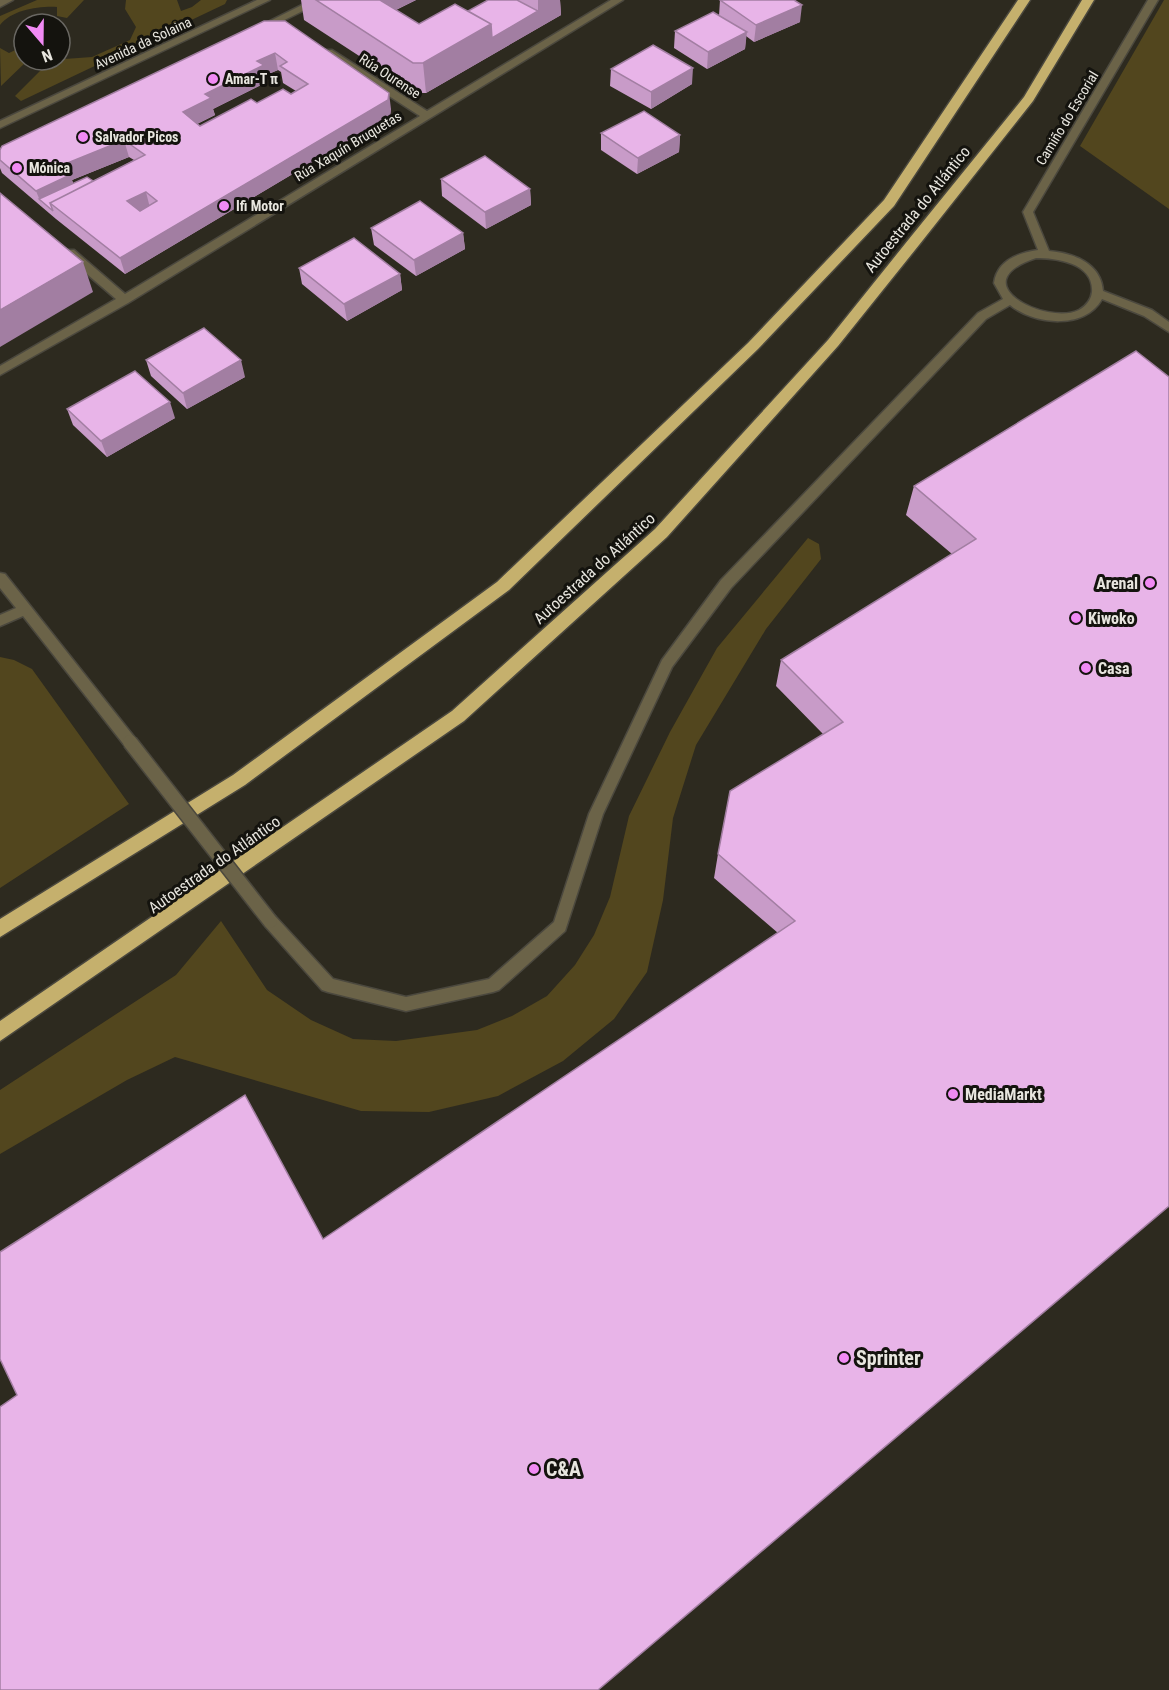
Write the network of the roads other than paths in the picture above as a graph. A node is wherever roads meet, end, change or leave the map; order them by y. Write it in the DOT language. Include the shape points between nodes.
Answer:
graph roads {
  1 [pos="8,0"];
  2 [pos="320,0"];
  3 [pos="618,0"];
  4 [pos="1024,0"];
  5 [pos="1088,0"];
  6 [pos="1154,0"];
  7 [pos="0,4"];
  8 [pos="267,10"];
  9 [pos="248,34"];
  10 [pos="323,48"];
  11 [pos="426,116"];
  12 [pos="0,125"];
  13 [pos="63,248"];
  14 [pos="1045,254"];
  15 [pos="1098,293"];
  16 [pos="124,300"];
  17 [pos="1009,300"];
  18 [pos="1169,328"];
  19 [pos="0,371"];
  20 [pos="0,578"];
  21 [pos="26,609"];
  22 [pos="0,621"];
  23 [pos="0,929"];
  24 [pos="0,1032"];
  1 -- 7 [label="street"];
  2 -- 8 [label="street, Avenida da Solaina"];
  3 -- 11 [label="street, Rúa Xaquín Bruquetas"];
  4 -- 23 [label="highway, Autoestrada do Atlántico" via="889,203 753,346 503,586 239,780"];
  5 -- 24 [label="highway, Autoestrada do Atlántico" via="1029,98 832,343 661,533 458,716"];
  6 -- 14 [label="street, Camiño do Escorial" via="1028,212"];
  8 -- 9 [label="street, Avenida da Solaina"];
  8 -- 12 [label="street, Avenida da Solaina"];
  10 -- 11 [label="street, Rúa Ourense"];
  11 -- 16 [label="street, Rúa Xaquín Bruquetas"];
  13 -- 16 [label="street"];
  14 -- 15 [label="street" via="1082,264 1093,274 1099,285"];
  14 -- 17 [label="street" via="1019,257 1005,266 1000,276 1001,290"];
  15 -- 17 [label="street" via="1091,308 1059,318 1024,311"];
  15 -- 18 [label="street" via="1148,313"];
  16 -- 19 [label="street, Rúa Xaquín Bruquetas"];
  17 -- 21 [label="street, bridge" via="982,316 726,584 667,664 596,814 560,927 493,985 406,1004 328,986 270,921"];
  20 -- 21 [label="street"];
  21 -- 22 [label="street"];
}
